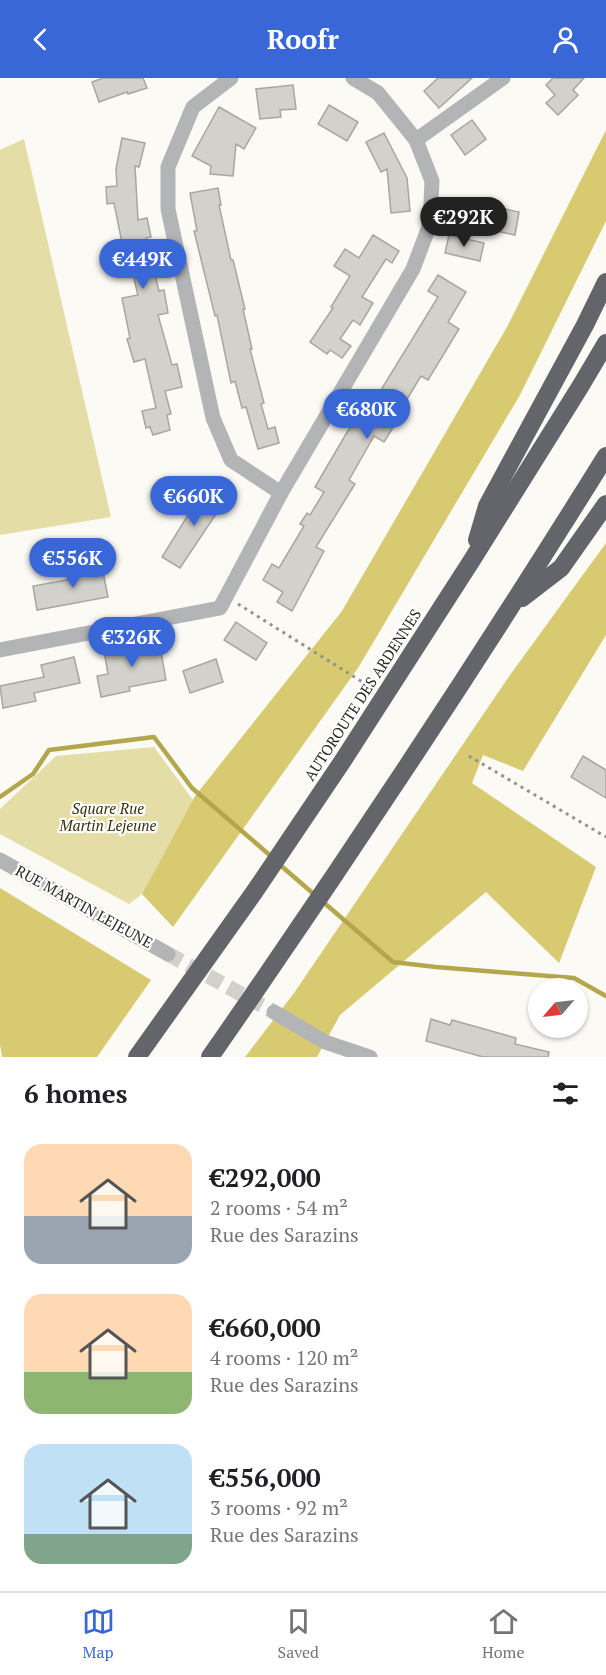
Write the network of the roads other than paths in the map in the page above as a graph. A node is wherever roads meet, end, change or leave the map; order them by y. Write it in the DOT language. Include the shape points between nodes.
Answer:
graph roads {
  1 [pos="231,78"];
  2 [pos="353,78"];
  3 [pos="503,78"];
  4 [pos="416,140"];
  5 [pos="606,282"];
  6 [pos="606,343"];
  7 [pos="606,456"];
  8 [pos="281,493"];
  9 [pos="606,504"];
  10 [pos="472,560"];
  11 [pos="513,605"];
  12 [pos="0,650"];
  13 [pos="0,860"];
  14 [pos="168,954"];
  15 [pos="274,1012"];
  16 [pos="137,1057"];
  17 [pos="210,1057"];
  18 [pos="370,1057"];
  1 -- 8 [label="street" via="193,107 168,166 168,209 213,418 231,460"];
  2 -- 4 [label="street" via="378,93"];
  3 -- 4 [label="street"];
  4 -- 8 [label="street" via="432,181 430,224 413,269"];
  5 -- 10 [label="highway" via="487,506"];
  6 -- 10 [label="highway, AUTOROUTE DES ARDENNES"];
  7 -- 11 [label="highway"];
  8 -- 12 [label="street" via="220,608"];
  9 -- 11 [label="highway" via="561,568"];
  10 -- 16 [label="highway, AUTOROUTE DES ARDENNES" via="329,782"];
  11 -- 17 [label="highway" via="388,797"];
  13 -- 14 [label="street, RUE MARTIN LEJEUNE"];
  15 -- 18 [label="street" via="325,1042"];
}
